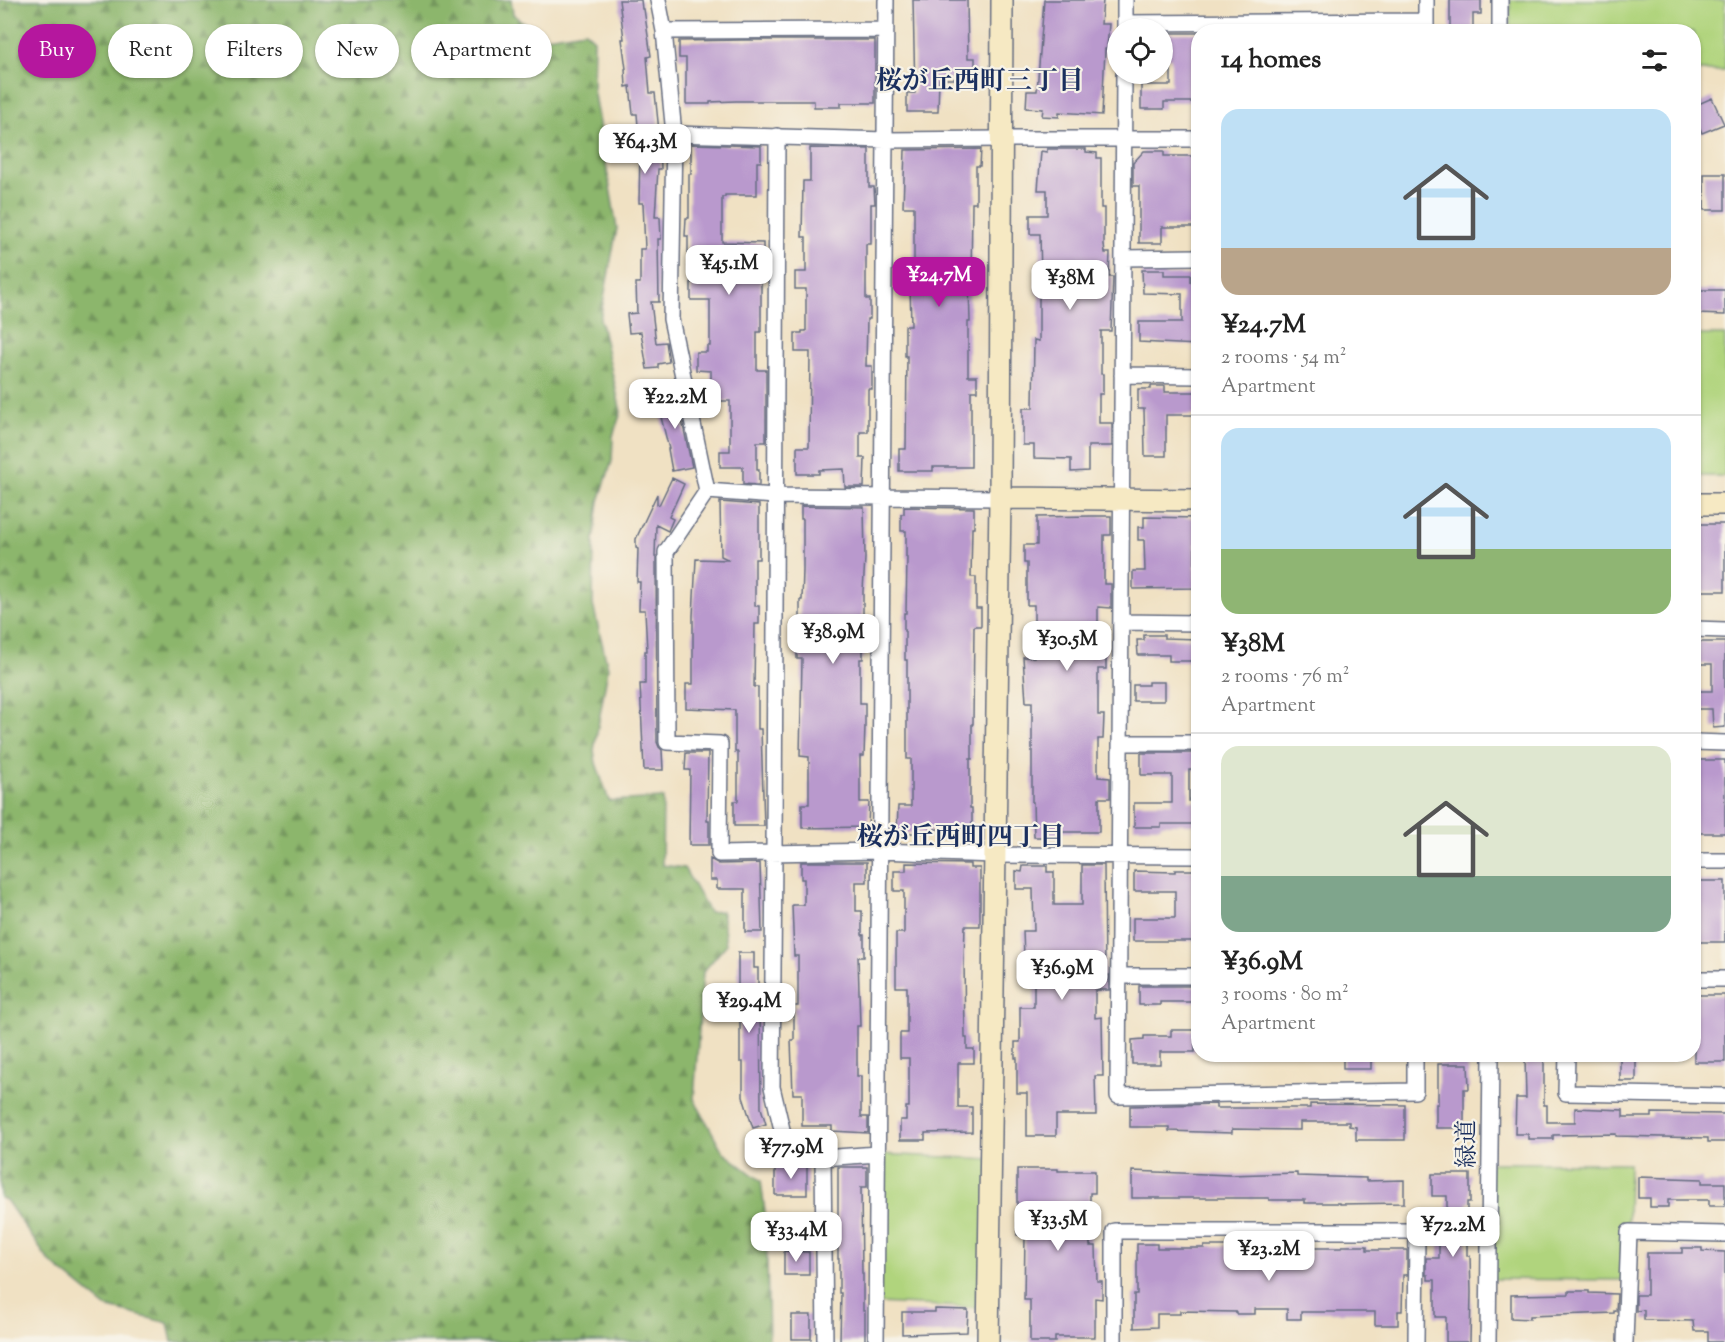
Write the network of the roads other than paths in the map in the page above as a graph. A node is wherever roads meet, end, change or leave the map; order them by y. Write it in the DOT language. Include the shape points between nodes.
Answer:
graph roads {
  1 [pos="658,0"];
  2 [pos="886,0"];
  3 [pos="1002,0"];
  4 [pos="1125,0"];
  5 [pos="1426,0"];
  6 [pos="1500,0"];
  7 [pos="1125,18"];
  8 [pos="1426,24"];
  9 [pos="1500,24"];
  10 [pos="1173,26"];
  11 [pos="1191,26"];
  12 [pos="886,30"];
  13 [pos="664,31"];
  14 [pos="1124,84"];
  15 [pos="674,134"];
  16 [pos="777,136"];
  17 [pos="1002,139"];
  18 [pos="1123,139"];
  19 [pos="1191,139"];
  20 [pos="886,141"];
  21 [pos="1191,257"];
  22 [pos="1123,258"];
  23 [pos="1122,375"];
  24 [pos="1191,376"];
  25 [pos="708,491"];
  26 [pos="775,496"];
  27 [pos="882,497"];
  28 [pos="1000,498"];
  29 [pos="1121,499"];
  30 [pos="1191,500"];
  31 [pos="1701,504"];
  32 [pos="1725,504"];
  33 [pos="1121,622"];
  34 [pos="1191,623"];
  35 [pos="1701,629"];
  36 [pos="1725,630"];
  37 [pos="1701,742"];
  38 [pos="1191,743"];
  39 [pos="1725,743"];
  40 [pos="1121,744"];
  41 [pos="879,851"];
  42 [pos="774,853"];
  43 [pos="995,855"];
  44 [pos="1121,855"];
  45 [pos="1191,856"];
  46 [pos="1701,861"];
  47 [pos="1725,861"];
  48 [pos="1119,976"];
  49 [pos="1191,976"];
  50 [pos="1725,979"];
  51 [pos="1701,980"];
  52 [pos="1415,1062"];
  53 [pos="1491,1062"];
  54 [pos="1567,1062"];
  55 [pos="1725,1096"];
  56 [pos="877,1154"];
  57 [pos="823,1158"];
  58 [pos="1725,1234"];
  59 [pos="825,1342"];
  60 [pos="876,1342"];
  61 [pos="988,1342"];
  62 [pos="1114,1342"];
  63 [pos="1416,1342"];
  64 [pos="1488,1342"];
  65 [pos="1625,1342"];
  1 -- 13 [label="street"];
  2 -- 12 [label="street"];
  3 -- 17 [label="street"];
  4 -- 7 [label="street"];
  5 -- 8 [label="street"];
  6 -- 9 [label="street"];
  10 -- 11 [label="street"];
  12 -- 13 [label="street"];
  12 -- 20 [label="street"];
  13 -- 15 [label="street"];
  14 -- 18 [label="street"];
  15 -- 16 [label="street"];
  15 -- 25 [label="street" via="671,319"];
  16 -- 20 [label="street"];
  16 -- 26 [label="street"];
  17 -- 18 [label="street"];
  17 -- 20 [label="street"];
  17 -- 28 [label="street"];
  18 -- 19 [label="street"];
  18 -- 22 [label="street"];
  20 -- 27 [label="street"];
  21 -- 22 [label="street"];
  22 -- 23 [label="street"];
  23 -- 24 [label="street"];
  23 -- 29 [label="street"];
  25 -- 26 [label="street"];
  25 -- 42 [label="street" via="666,552 667,742 720,744 718,854"];
  26 -- 27 [label="street"];
  26 -- 42 [label="street"];
  27 -- 28 [label="street"];
  27 -- 41 [label="street"];
  28 -- 29 [label="street"];
  28 -- 43 [label="street"];
  29 -- 30 [label="street"];
  29 -- 33 [label="street"];
  31 -- 32 [label="street"];
  33 -- 34 [label="street"];
  33 -- 40 [label="street"];
  35 -- 36 [label="street"];
  37 -- 39 [label="street"];
  38 -- 40 [label="street"];
  40 -- 44 [label="street"];
  41 -- 42 [label="street"];
  41 -- 43 [label="street"];
  41 -- 56 [label="street"];
  42 -- 57 [label="street" via="772,1087 788,1155"];
  43 -- 44 [label="street"];
  43 -- 61 [label="street"];
  44 -- 45 [label="street"];
  44 -- 48 [label="street"];
  46 -- 47 [label="street"];
  48 -- 49 [label="street"];
  48 -- 52 [label="street" via="1118,1096 1415,1091"];
  50 -- 51 [label="street"];
  53 -- 64 [label="street, 緑道"];
  54 -- 55 [label="street" via="1566,1094"];
  56 -- 57 [label="street"];
  56 -- 60 [label="street"];
  57 -- 59 [label="street"];
  58 -- 65 [label="street" via="1629,1232"];
  62 -- 63 [label="street" via="1114,1231 1126,1231 1417,1232"];
}
